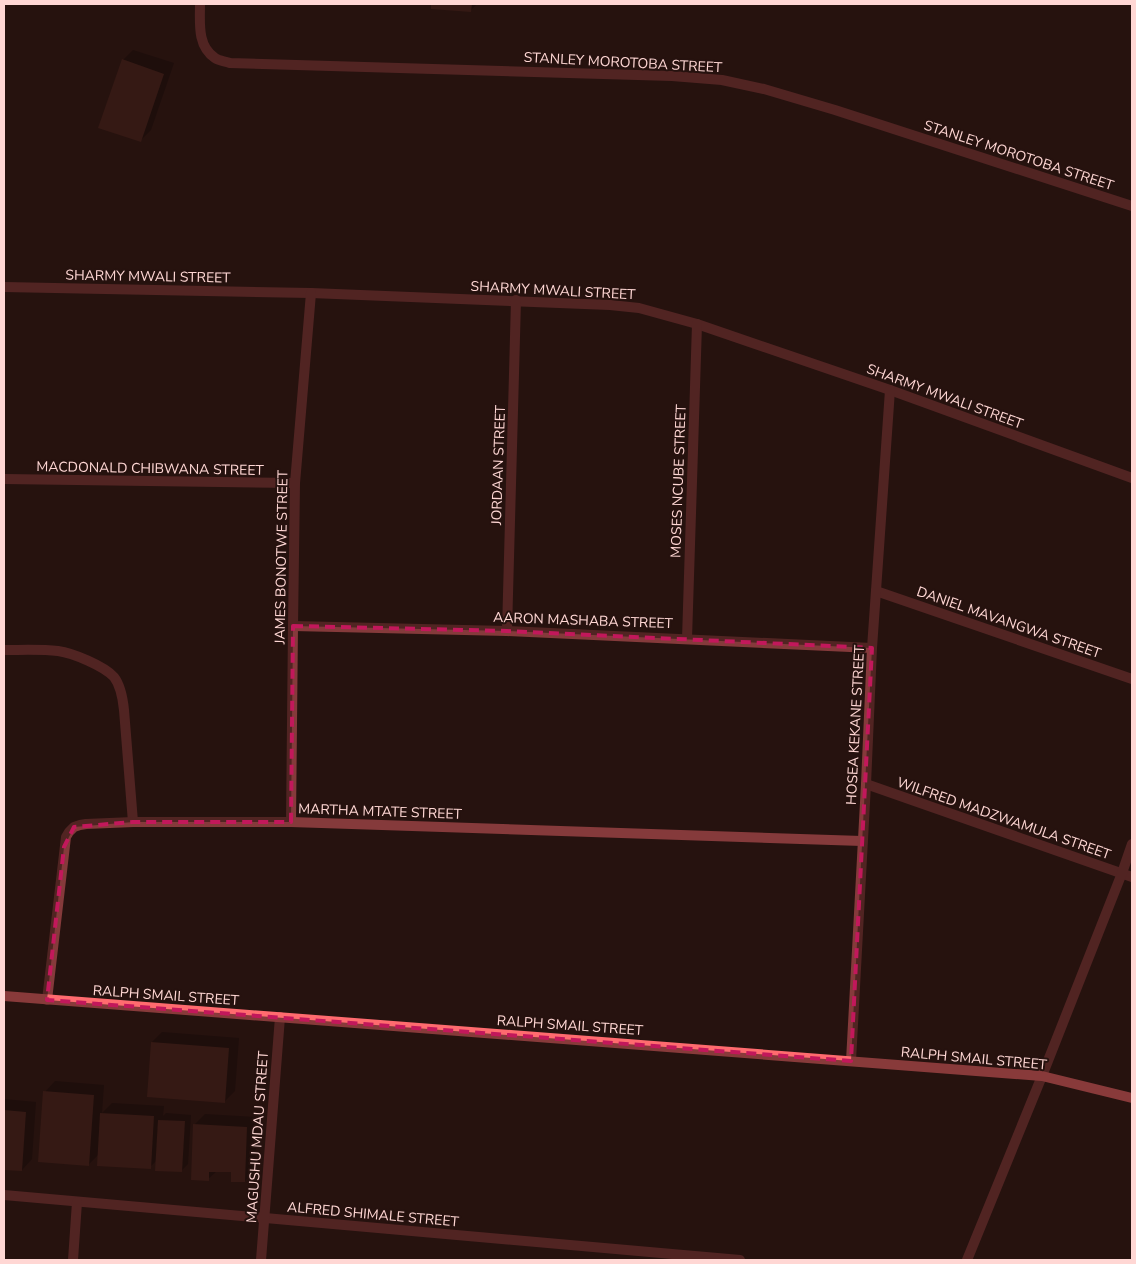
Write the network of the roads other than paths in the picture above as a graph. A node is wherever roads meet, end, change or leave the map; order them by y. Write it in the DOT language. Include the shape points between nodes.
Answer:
graph roads {
  1 [pos="200,4"];
  2 [pos="1132,206"];
  3 [pos="4,287"];
  4 [pos="311,293"];
  5 [pos="516,300"];
  6 [pos="697,324"];
  7 [pos="890,390"];
  8 [pos="1132,478"];
  9 [pos="4,479"];
  10 [pos="295,483"];
  11 [pos="876,590"];
  12 [pos="293,626"];
  13 [pos="507,630"];
  14 [pos="687,639"];
  15 [pos="872,648"];
  16 [pos="4,650"];
  17 [pos="1132,679"];
  18 [pos="866,784"];
  19 [pos="132,822"];
  20 [pos="291,822"];
  21 [pos="862,841"];
  22 [pos="1132,844"];
  23 [pos="1127,875"];
  24 [pos="4,996"];
  25 [pos="47,1000"];
  26 [pos="280,1017"];
  27 [pos="851,1061"];
  28 [pos="1042,1076"];
  29 [pos="1132,1098"];
  30 [pos="4,1195"];
  31 [pos="77,1202"];
  32 [pos="265,1218"];
  33 [pos="72,1260"];
  34 [pos="262,1260"];
  35 [pos="740,1260"];
  36 [pos="967,1260"];
  1 -- 2 [label="street, STANLEY MOROTOBA STREET" via="200,33 204,49 216,59 722,80 835,110"];
  3 -- 4 [label="street, SHARMY MWALI STREET"];
  4 -- 5 [label="street, SHARMY MWALI STREET"];
  4 -- 10 [label="street, JAMES BONOTWE STREET"];
  5 -- 6 [label="street, SHARMY MWALI STREET" via="639,308"];
  5 -- 13 [label="street, JORDAAN STREET"];
  6 -- 7 [label="street, SHARMY MWALI STREET"];
  6 -- 14 [label="street, MOSES NCUBE STREET"];
  7 -- 8 [label="street, SHARMY MWALI STREET"];
  7 -- 11 [label="street, HOSEA KEKANE STREET"];
  9 -- 10 [label="street, MACDONALD CHIBWANA STREET"];
  10 -- 12 [label="street, JAMES BONOTWE STREET"];
  11 -- 15 [label="street, HOSEA KEKANE STREET"];
  11 -- 17 [label="street, DANIEL MAVANGWA STREET"];
  12 -- 13 [label="street, AARON MASHABA STREET"];
  12 -- 20 [label="street, JAMES BONOTWE STREET"];
  13 -- 14 [label="street, AARON MASHABA STREET"];
  14 -- 15 [label="street, AARON MASHABA STREET"];
  15 -- 18 [label="street, HOSEA KEKANE STREET"];
  16 -- 19 [label="street" via="60,651 103,668 115,678 124,710"];
  18 -- 21 [label="street, HOSEA KEKANE STREET"];
  18 -- 23 [label="street, WILFRED MADZWAMULA STREET"];
  19 -- 20 [label="street, MARTHA MTATE STREET"];
  19 -- 25 [label="street, MARTHA MTATE STREET" via="80,825 66,837"];
  20 -- 21 [label="street, MARTHA MTATE STREET"];
  21 -- 27 [label="street, HOSEA KEKANE STREET"];
  22 -- 23 [label="street"];
  23 -- 28 [label="street"];
  24 -- 25 [label="street, RALPH SMAIL STREET"];
  25 -- 26 [label="street, RALPH SMAIL STREET"];
  26 -- 27 [label="street, RALPH SMAIL STREET"];
  26 -- 32 [label="street, MAGUSHU MDAU STREET"];
  27 -- 28 [label="street, RALPH SMAIL STREET"];
  28 -- 29 [label="street, RALPH SMAIL STREET"];
  28 -- 36 [label="street"];
  30 -- 31 [label="street, ALFRED SHIMALE STREET"];
  31 -- 32 [label="street, ALFRED SHIMALE STREET"];
  31 -- 33 [label="street"];
  32 -- 34 [label="street, MAGUSHU MDAU STREET"];
  32 -- 35 [label="street, ALFRED SHIMALE STREET"];
}
